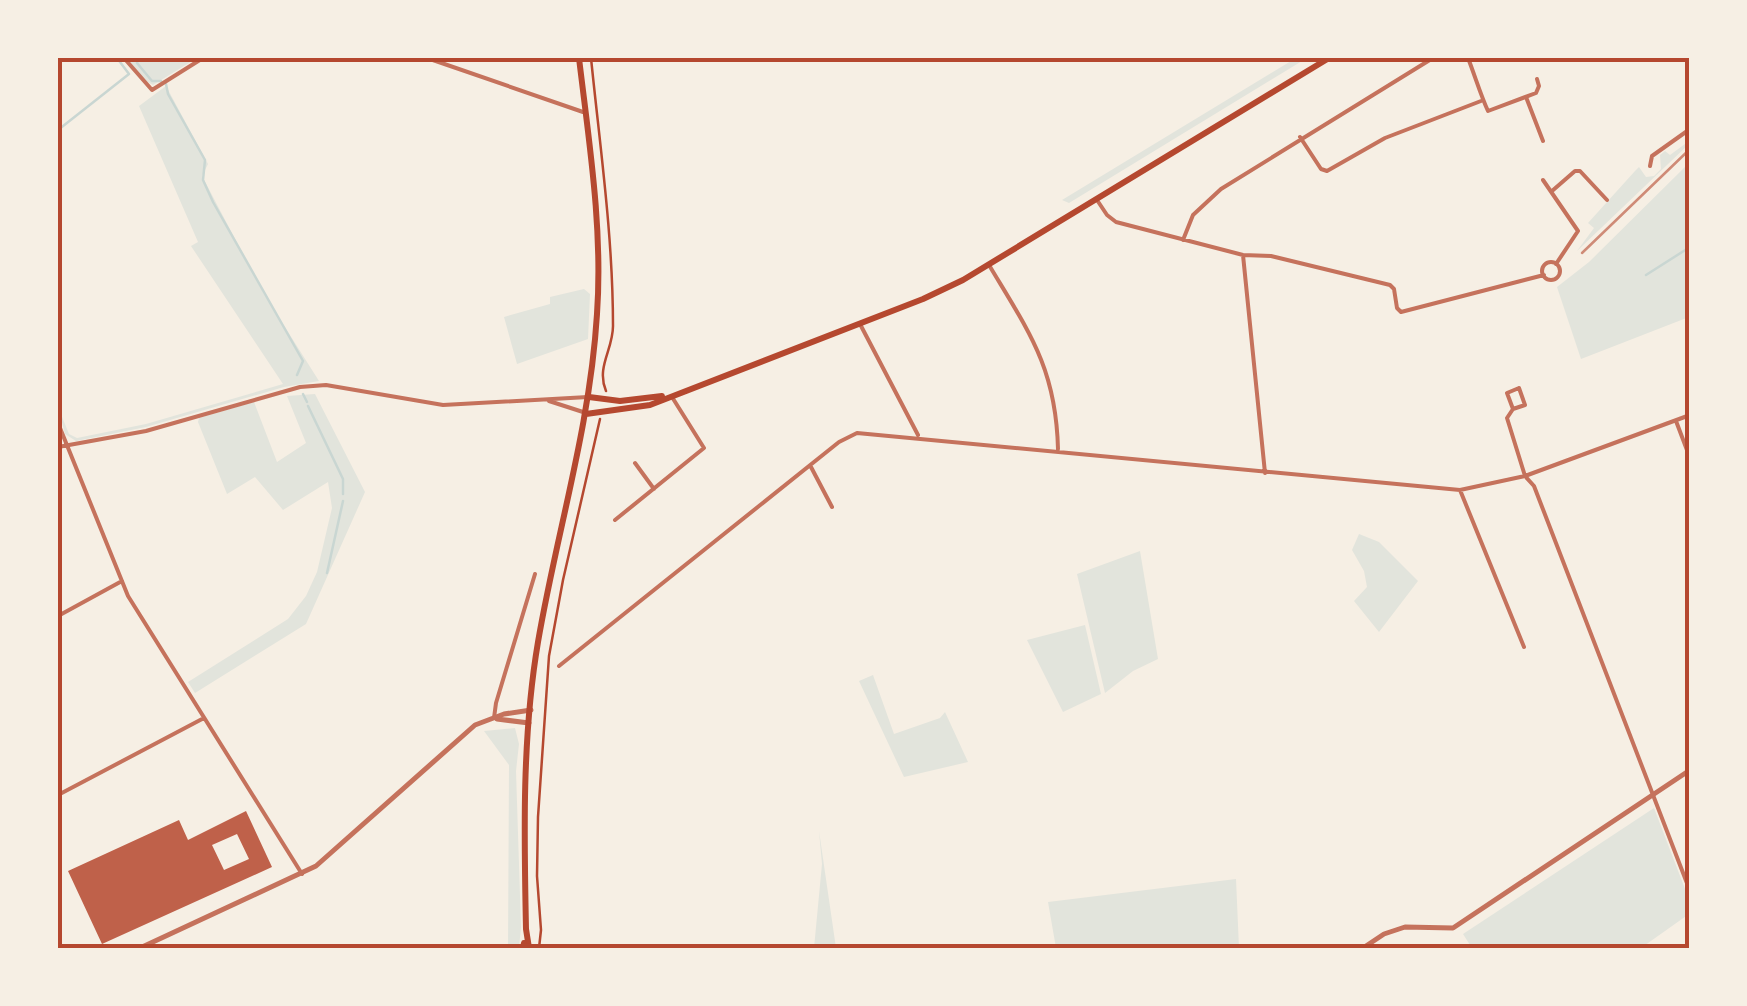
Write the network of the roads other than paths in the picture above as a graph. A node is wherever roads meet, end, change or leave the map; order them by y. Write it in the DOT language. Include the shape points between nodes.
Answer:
graph roads {
  1 [pos="124,58"];
  2 [pos="202,58"];
  3 [pos="427,58"];
  4 [pos="579,58"];
  5 [pos="1329,58"];
  6 [pos="1433,58"];
  7 [pos="1468,58"];
  8 [pos="1536,79"];
  9 [pos="1526,97"];
  10 [pos="1481,101"];
  11 [pos="586,113"];
  12 [pos="1690,129"];
  13 [pos="1300,137"];
  14 [pos="1543,141"];
  15 [pos="1650,166"];
  16 [pos="1542,180"];
  17 [pos="1551,192"];
  18 [pos="1098,200"];
  19 [pos="1607,200"];
  20 [pos="1183,240"];
  21 [pos="1242,255"];
  22 [pos="1556,264"];
  23 [pos="989,265"];
  24 [pos="1544,275"];
  25 [pos="860,324"];
  26 [pos="671,394"];
  27 [pos="589,397"];
  28 [pos="545,400"];
  29 [pos="1513,408"];
  30 [pos="586,414"];
  31 [pos="1690,416"];
  32 [pos="1676,422"];
  33 [pos="58,424"];
  34 [pos="919,436"];
  35 [pos="66,445"];
  36 [pos="58,447"];
  37 [pos="1058,450"];
  38 [pos="1690,458"];
  39 [pos="635,462"];
  40 [pos="810,465"];
  41 [pos="1265,472"];
  42 [pos="1525,476"];
  43 [pos="654,488"];
  44 [pos="1460,490"];
  45 [pos="832,508"];
  46 [pos="615,520"];
  47 [pos="535,574"];
  48 [pos="122,581"];
  49 [pos="58,616"];
  50 [pos="1524,647"];
  51 [pos="558,666"];
  52 [pos="531,710"];
  53 [pos="204,718"];
  54 [pos="494,718"];
  55 [pos="530,723"];
  56 [pos="1690,770"];
  57 [pos="1651,795"];
  58 [pos="58,796"];
  59 [pos="302,874"];
  60 [pos="1690,891"];
  61 [pos="525,947"];
  62 [pos="140,948"];
  63 [pos="1362,948"];
  1 -- 2 [label="street" via="152,90"];
  3 -- 11 [label="street"];
  4 -- 11 [label="main road"];
  5 -- 18 [label="main road"];
  6 -- 13 [label="street"];
  7 -- 10 [label="street"];
  8 -- 9 [label="street" via="1540,86"];
  9 -- 10 [label="street" via="1488,111"];
  9 -- 14 [label="street"];
  10 -- 13 [label="street" via="1380,140 1327,171"];
  11 -- 27 [label="main road" via="598,256"];
  12 -- 15 [label="street" via="1652,156"];
  13 -- 20 [label="street" via="1203,205"];
  16 -- 17 [label="street"];
  17 -- 19 [label="street" via="1575,170"];
  17 -- 22 [label="street" via="1578,232"];
  18 -- 20 [label="street" via="1116,222"];
  18 -- 23 [label="main road"];
  20 -- 21 [label="street"];
  21 -- 24 [label="street" via="1390,285 1404,312"];
  21 -- 41 [label="street"];
  22 -- 24 [label="street" via="1544,266"];
  22 -- 24 [label="street" via="1558,277"];
  23 -- 25 [label="main road"];
  23 -- 37 [label="street" via="1046,367"];
  25 -- 26 [label="main road"];
  25 -- 34 [label="street"];
  26 -- 27 [label="main road" via="620,402"];
  26 -- 30 [label="main road" via="650,405"];
  26 -- 43 [label="street" via="704,448"];
  27 -- 28 [label="street"];
  27 -- 30 [label="main road"];
  28 -- 30 [label="street"];
  28 -- 35 [label="street" via="443,405 326,385 300,387 146,431"];
  29 -- 42 [label="street" via="1507,418"];
  30 -- 52 [label="main road" via="538,642"];
  31 -- 32 [label="street"];
  32 -- 38 [label="street"];
  32 -- 42 [label="street"];
  33 -- 35 [label="street"];
  34 -- 37 [label="street"];
  34 -- 40 [label="street" via="858,433"];
  35 -- 36 [label="street"];
  35 -- 48 [label="street"];
  37 -- 41 [label="street"];
  39 -- 43 [label="street"];
  40 -- 45 [label="street"];
  40 -- 51 [label="street"];
  41 -- 44 [label="street"];
  42 -- 44 [label="street"];
  42 -- 57 [label="street"];
  43 -- 46 [label="street"];
  44 -- 50 [label="street"];
  47 -- 54 [label="street"];
  48 -- 49 [label="street"];
  48 -- 53 [label="street"];
  52 -- 54 [label="street"];
  52 -- 55 [label="main road"];
  53 -- 58 [label="street"];
  53 -- 59 [label="street"];
  54 -- 55 [label="street"];
  54 -- 59 [label="street" via="468,731"];
  55 -- 61 [label="main road"];
  56 -- 57 [label="street"];
  57 -- 60 [label="street"];
  57 -- 63 [label="street" via="1453,928 1405,927"];
  59 -- 62 [label="street"];
}
